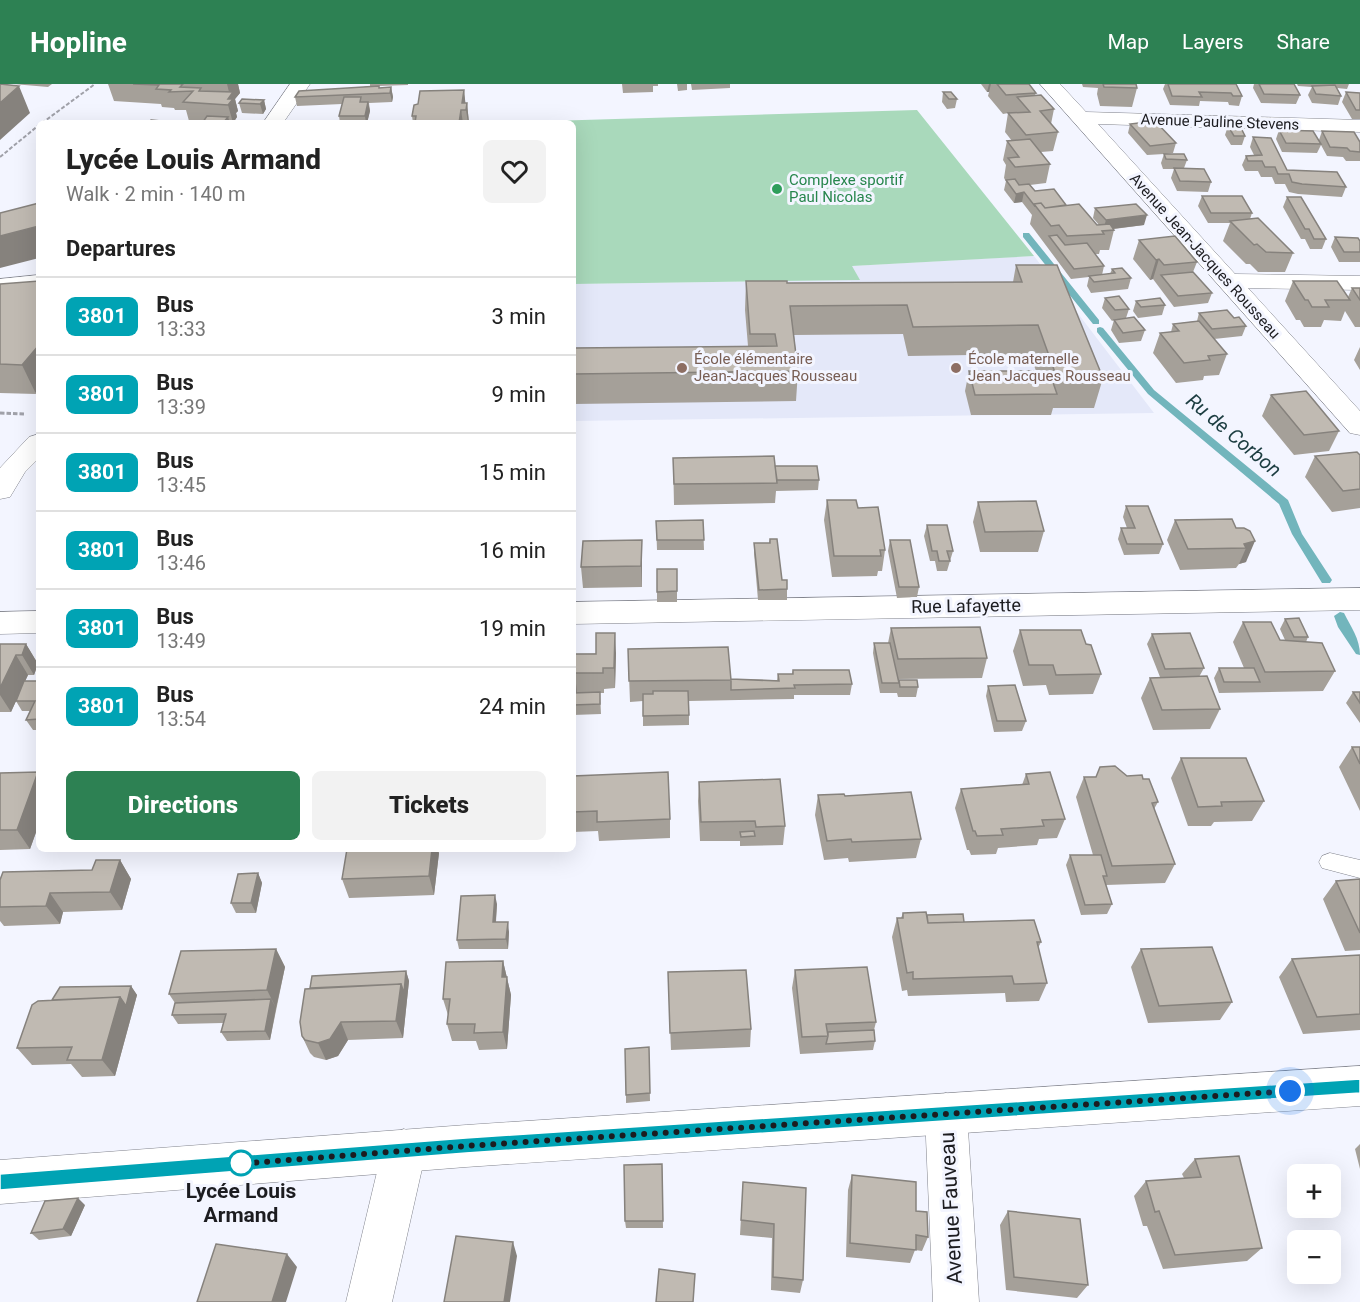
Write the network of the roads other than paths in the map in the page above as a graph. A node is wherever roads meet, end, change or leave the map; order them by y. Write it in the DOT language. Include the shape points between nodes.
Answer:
graph roads {
  1 [pos="300,84"];
  2 [pos="1050,84"];
  3 [pos="1080,118"];
  4 [pos="275,120"];
  5 [pos="1360,126"];
  6 [pos="36,279"];
  7 [pos="1228,281"];
  8 [pos="5,282"];
  9 [pos="1360,283"];
  10 [pos="1360,427"];
  11 [pos="36,446"];
  12 [pos="0,490"];
  13 [pos="1360,599"];
  14 [pos="576,613"];
  15 [pos="36,622"];
  16 [pos="0,623"];
  17 [pos="1330,862"];
  18 [pos="1360,869"];
  19 [pos="1360,1086"];
  20 [pos="946,1114"];
  21 [pos="404,1151"];
  22 [pos="0,1182"];
  23 [pos="369,1302"];
  24 [pos="956,1302"];
  1 -- 4 [label="street"];
  2 -- 3 [label="street, Avenue Jean-Jacques Rousseau"];
  3 -- 5 [label="street, Avenue Pauline Stevens"];
  3 -- 7 [label="street, Avenue Jean-Jacques Rousseau"];
  6 -- 8 [label="lane"];
  7 -- 9 [label="street"];
  7 -- 10 [label="street, Avenue Jean-Jacques Rousseau"];
  11 -- 12 [label="street" via="15,466"];
  13 -- 14 [label="street, Rue Lafayette"];
  15 -- 16 [label="street"];
  17 -- 18 [label="lane"];
  19 -- 20 [label="street"];
  20 -- 21 [label="street"];
  20 -- 24 [label="street, Avenue Fauveau"];
  21 -- 22 [label="street"];
  21 -- 23 [label="street"];
}
